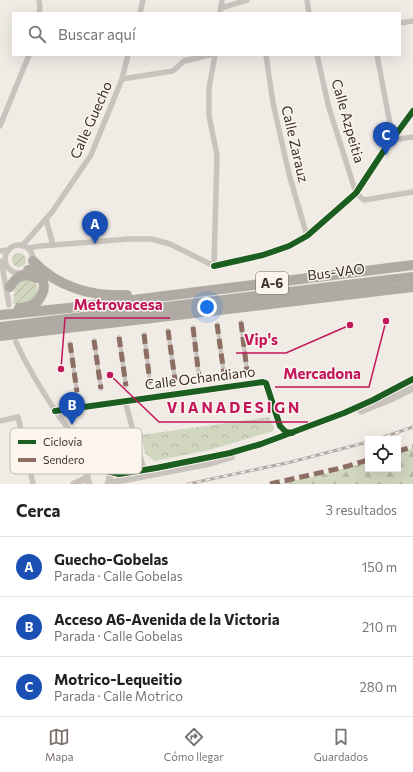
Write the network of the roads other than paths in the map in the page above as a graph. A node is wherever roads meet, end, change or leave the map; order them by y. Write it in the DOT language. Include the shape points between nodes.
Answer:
graph roads {
  1 [pos="39,0"];
  2 [pos="143,0"];
  3 [pos="222,0"];
  4 [pos="247,0"];
  5 [pos="306,0"];
  6 [pos="220,10"];
  7 [pos="39,12"];
  8 [pos="140,12"];
  9 [pos="309,12"];
  10 [pos="413,21"];
  11 [pos="401,23"];
  12 [pos="29,56"];
  13 [pos="128,56"];
  14 [pos="206,56"];
  15 [pos="215,56"];
  16 [pos="266,56"];
  17 [pos="317,56"];
  18 [pos="377,56"];
  19 [pos="122,79"];
  20 [pos="413,111"];
  21 [pos="0,126"];
  22 [pos="413,137"];
  23 [pos="393,140"];
  24 [pos="413,192"];
  25 [pos="356,193"];
  26 [pos="46,219"];
  27 [pos="307,236"];
  28 [pos="50,245"];
  29 [pos="22,246"];
  30 [pos="28,248"];
  31 [pos="9,250"];
  32 [pos="0,251"];
  33 [pos="0,255"];
  34 [pos="33,259"];
  35 [pos="3,260"];
  36 [pos="413,265"];
  37 [pos="7,266"];
  38 [pos="214,266"];
  39 [pos="28,270"];
  40 [pos="16,273"];
  41 [pos="413,277"];
  42 [pos="413,287"];
  43 [pos="8,290"];
  44 [pos="42,294"];
  45 [pos="152,298"];
  46 [pos="1,315"];
  47 [pos="241,322"];
  48 [pos="217,324"];
  49 [pos="0,327"];
  50 [pos="193,327"];
  51 [pos="168,330"];
  52 [pos="144,334"];
  53 [pos="0,336"];
  54 [pos="119,337"];
  55 [pos="94,340"];
  56 [pos="16,342"];
  57 [pos="70,343"];
  58 [pos="247,371"];
  59 [pos="224,374"];
  60 [pos="199,377"];
  61 [pos="413,379"];
  62 [pos="174,380"];
  63 [pos="150,383"];
  64 [pos="126,386"];
  65 [pos="413,388"];
  66 [pos="101,390"];
  67 [pos="77,392"];
  68 [pos="125,400"];
  69 [pos="55,411"];
  70 [pos="0,421"];
  71 [pos="20,428"];
  72 [pos="67,428"];
  73 [pos="133,428"];
  74 [pos="292,433"];
  75 [pos="142,463"];
  76 [pos="144,470"];
  77 [pos="31,474"];
  78 [pos="108,474"];
  79 [pos="88,478"];
  80 [pos="33,484"];
  81 [pos="74,484"];
  82 [pos="109,484"];
  1 -- 7 [label="street"];
  2 -- 8 [label="street"];
  3 -- 6 [label="street"];
  4 -- 6 [label="street"];
  5 -- 9 [label="street"];
  10 -- 11 [label="street"];
  12 -- 21 [label="street"];
  13 -- 19 [label="street, Calle Guecho"];
  14 -- 19 [label="street" via="184,61 173,71"];
  15 -- 38 [label="street" via="209,116 217,155"];
  16 -- 27 [label="street, Calle Zarauz" via="273,103 289,174"];
  17 -- 25 [label="street, Calle Azpeitia" via="329,108"];
  18 -- 23 [label="street"];
  19 -- 26 [label="street, Calle Guecho" via="91,155"];
  20 -- 23 [label="street"];
  22 -- 23 [label="street"];
  23 -- 25 [label="street"];
  24 -- 25 [label="street" via="364,200"];
  25 -- 27 [label="street"];
  26 -- 28 [label="street"];
  26 -- 29 [label="street, Calle Guecho"];
  27 -- 38 [label="street" via="289,246 263,255"];
  28 -- 30 [label="street"];
  28 -- 34 [label="street" via="37,249"];
  28 -- 38 [label="street" via="151,239 170,244"];
  29 -- 30 [label="street"];
  29 -- 31 [label="street"];
  30 -- 34 [label="street"];
  31 -- 32 [label="street"];
  31 -- 35 [label="street"];
  33 -- 35 [label="street"];
  34 -- 39 [label="street"];
  34 -- 45 [label="highway" via="52,277 74,289 115,296 142,294"];
  35 -- 37 [label="street"];
  35 -- 43 [label="street"];
  36 -- 45 [label="highway, A-6"];
  37 -- 40 [label="street"];
  37 -- 43 [label="street"];
  39 -- 40 [label="street"];
  39 -- 44 [label="highway" via="44,281"];
  40 -- 43 [label="street" via="11,278"];
  41 -- 49 [label="highway, Bus-VAO"];
  42 -- 53 [label="highway, A-6"];
  43 -- 44 [label="highway" via="14,280 24,275 39,282"];
  44 -- 46 [label="highway" via="34,304"];
  45 -- 46 [label="highway, A-6"];
  47 -- 58 [label="street"];
  48 -- 59 [label="street"];
  50 -- 60 [label="street"];
  51 -- 62 [label="street"];
  52 -- 63 [label="street"];
  54 -- 64 [label="street"];
  55 -- 66 [label="street"];
  56 -- 69 [label="street" via="29,370"];
  57 -- 67 [label="street"];
  61 -- 74 [label="street" via="373,400"];
  65 -- 82 [label="street" via="391,399 237,456"];
  68 -- 69 [label="street, Calle Ochandiano"];
  68 -- 73 [label="street"];
  68 -- 74 [label="street, Calle Ochandiano" via="263,382 266,384 280,426 286,432"];
  69 -- 72 [label="street"];
  70 -- 71 [label="street" via="18,417"];
  74 -- 76 [label="street" via="230,453"];
  75 -- 76 [label="street"];
  77 -- 80 [label="street"];
  78 -- 82 [label="street"];
  79 -- 81 [label="street"];
}
